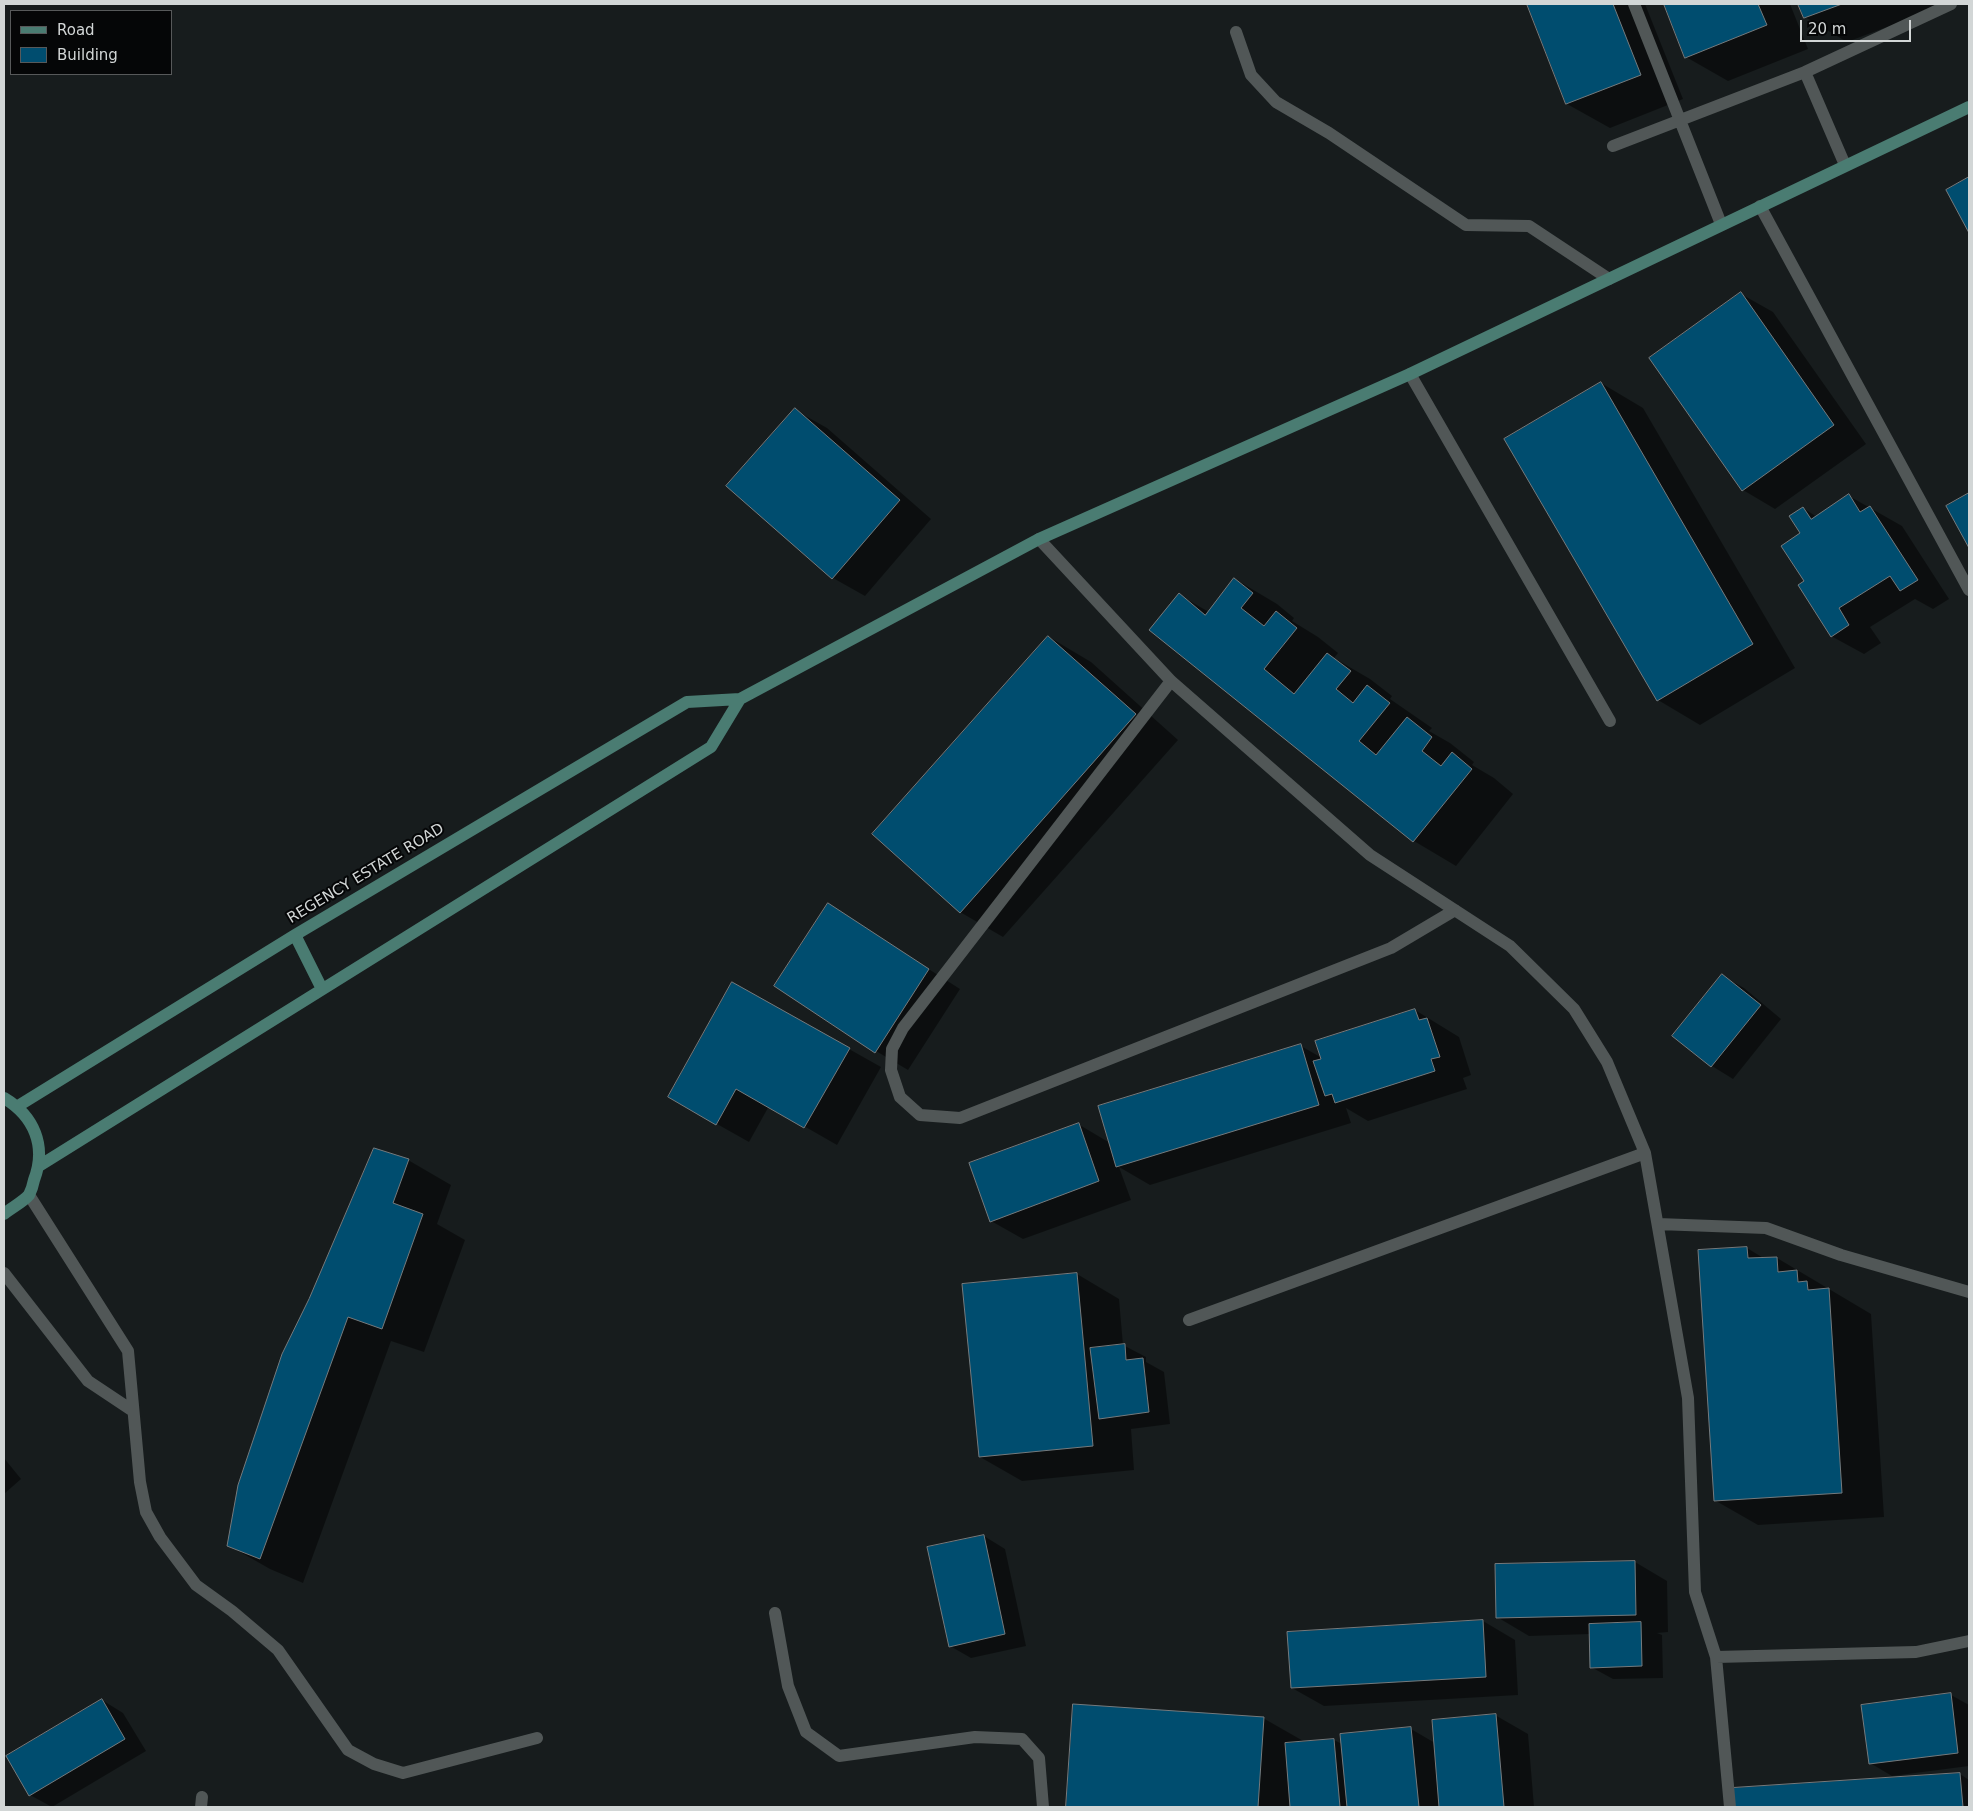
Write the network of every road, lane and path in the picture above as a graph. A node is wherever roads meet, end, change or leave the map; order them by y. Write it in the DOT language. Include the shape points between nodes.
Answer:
graph roads {
  1 [pos="1634,4"];
  2 [pos="1951,4"];
  3 [pos="1236,32"];
  4 [pos="1805,72"];
  5 [pos="1969,107"];
  6 [pos="1679,121"];
  7 [pos="1613,146"];
  8 [pos="1845,165"];
  9 [pos="1760,206"];
  10 [pos="1720,224"];
  11 [pos="1609,278"];
  12 [pos="1410,374"];
  13 [pos="1038,539"];
  14 [pos="1969,590"];
  15 [pos="1171,681"];
  16 [pos="740,699"];
  17 [pos="1610,721"];
  18 [pos="1455,910"];
  19 [pos="295,935"];
  20 [pos="322,989"];
  21 [pos="4,1098"];
  22 [pos="18,1106"];
  23 [pos="1645,1153"];
  24 [pos="39,1166"];
  25 [pos="29,1195"];
  26 [pos="4,1214"];
  27 [pos="1658,1224"];
  28 [pos="4,1273"];
  29 [pos="1969,1292"];
  30 [pos="1189,1320"];
  31 [pos="133,1411"];
  32 [pos="775,1613"];
  33 [pos="1969,1641"];
  34 [pos="1716,1656"];
  35 [pos="537,1738"];
  36 [pos="1043,1807"];
  37 [pos="1730,1807"];
  1 -- 6 [label="street"];
  2 -- 4 [label="street"];
  3 -- 11 [label="street" via="1252,75 1276,102 1329,133 1466,224 1529,226"];
  4 -- 6 [label="street"];
  4 -- 8 [label="street"];
  5 -- 8 [label="street"];
  6 -- 7 [label="street"];
  6 -- 10 [label="street"];
  8 -- 9 [label="street"];
  9 -- 10 [label="street"];
  9 -- 14 [label="street"];
  10 -- 11 [label="street"];
  11 -- 12 [label="street"];
  12 -- 13 [label="street"];
  12 -- 17 [label="street"];
  13 -- 15 [label="street"];
  13 -- 16 [label="street"];
  15 -- 18 [label="street" via="1370,855"];
  15 -- 18 [label="street" via="903,1028 892,1049 891,1070 900,1097 920,1115 960,1118 1391,948"];
  16 -- 19 [label="street, REGENCY ESTATE ROAD" via="688,702"];
  16 -- 20 [label="street" via="711,747"];
  18 -- 23 [label="street" via="1510,946 1574,1009 1607,1062"];
  19 -- 20 [label="street"];
  19 -- 22 [label="street, REGENCY ESTATE ROAD"];
  20 -- 24 [label="street"];
  21 -- 22 [label="street"];
  22 -- 24 [label="street" via="32,1123 39,1144"];
  23 -- 27 [label="street"];
  23 -- 30 [label="street"];
  24 -- 25 [label="street"];
  25 -- 26 [label="street"];
  25 -- 31 [label="street" via="128,1351"];
  27 -- 29 [label="street" via="1766,1228 1841,1255"];
  27 -- 34 [label="street" via="1688,1398 1696,1592"];
  28 -- 31 [label="street" via="88,1381"];
  31 -- 35 [label="street" via="146,1512 160,1537 196,1585 278,1650 348,1750 374,1764 403,1773"];
  32 -- 36 [label="street" via="788,1686 806,1732 839,1756 975,1737 1022,1739 1039,1758"];
  33 -- 34 [label="street" via="1916,1652"];
  34 -- 37 [label="street"];
}
